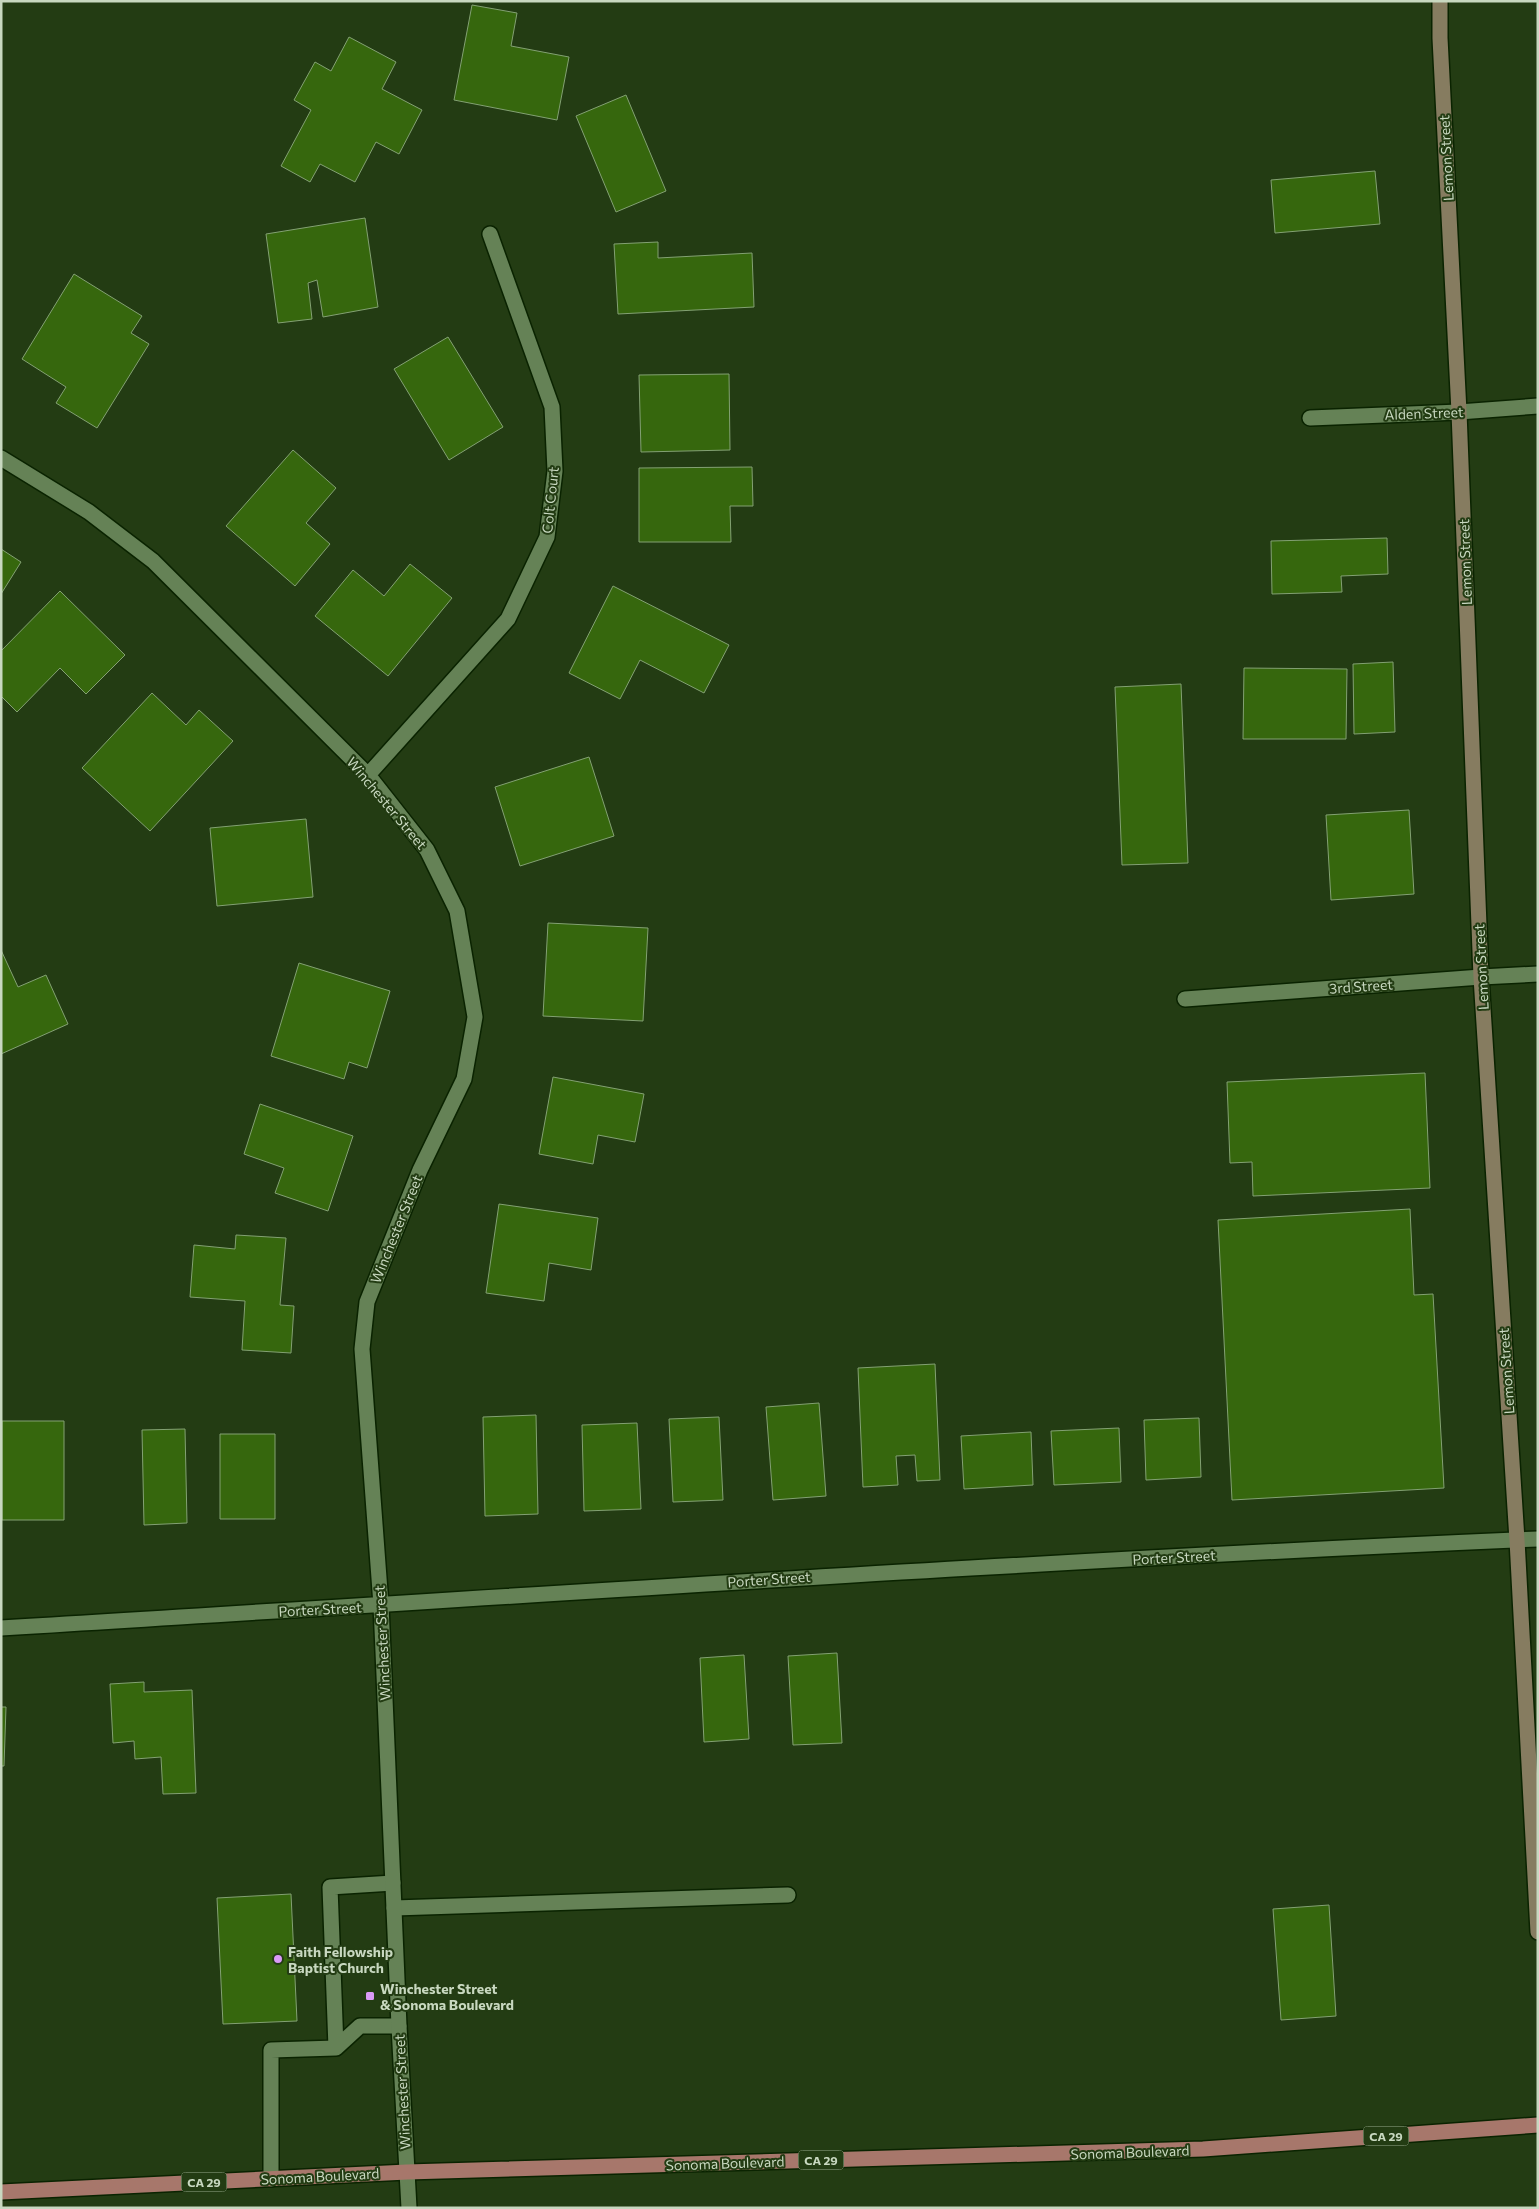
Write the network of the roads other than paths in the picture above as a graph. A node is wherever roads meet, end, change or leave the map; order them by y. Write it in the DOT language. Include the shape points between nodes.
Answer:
graph roads {
  1 [pos="1440,1"];
  2 [pos="490,234"];
  3 [pos="1538,406"];
  4 [pos="1459,412"];
  5 [pos="1310,418"];
  6 [pos="1,458"];
  7 [pos="368,775"];
  8 [pos="1538,974"];
  9 [pos="1481,977"];
  10 [pos="1185,999"];
  11 [pos="1538,1539"];
  12 [pos="1517,1540"];
  13 [pos="381,1605"];
  14 [pos="1,1628"];
  15 [pos="393,1883"];
  16 [pos="788,1895"];
  17 [pos="394,1908"];
  18 [pos="1538,1932"];
  19 [pos="398,2026"];
  20 [pos="336,2048"];
  21 [pos="1538,2125"];
  22 [pos="407,2172"];
  23 [pos="270,2179"];
  24 [pos="1,2192"];
  25 [pos="409,2208"];
  1 -- 4 [label="street, Lemon Street"];
  2 -- 7 [label="street, Colt Court" via="552,408 555,471 547,537 508,619"];
  3 -- 4 [label="street, Alden Street"];
  4 -- 5 [label="street, Alden Street"];
  4 -- 9 [label="street, Lemon Street"];
  6 -- 7 [label="street, Winchester Street" via="89,512 152,562"];
  7 -- 13 [label="street, Winchester Street" via="427,850 457,911 475,1017 464,1080 420,1170 367,1302 362,1349"];
  8 -- 9 [label="street, 3rd Street"];
  9 -- 10 [label="street, 3rd Street"];
  9 -- 12 [label="street, Lemon Street"];
  11 -- 12 [label="street, Porter Street"];
  12 -- 13 [label="street, Porter Street" via="866,1573"];
  12 -- 18 [label="street, Lemon Street"];
  13 -- 14 [label="street, Porter Street"];
  13 -- 15 [label="street, Winchester Street"];
  15 -- 17 [label="street, Winchester Street"];
  15 -- 20 [label="street" via="330,1887"];
  16 -- 17 [label="street"];
  17 -- 19 [label="street, Winchester Street"];
  19 -- 20 [label="street" via="360,2026"];
  19 -- 22 [label="street, Winchester Street"];
  20 -- 23 [label="street" via="271,2050"];
  21 -- 22 [label="main road, Sonoma Boulevard / CA 29" via="1203,2150"];
  22 -- 23 [label="main road, Sonoma Boulevard / CA 29"];
  22 -- 25 [label="street, Winchester Street"];
  23 -- 24 [label="main road, Sonoma Boulevard / CA 29"];
}
